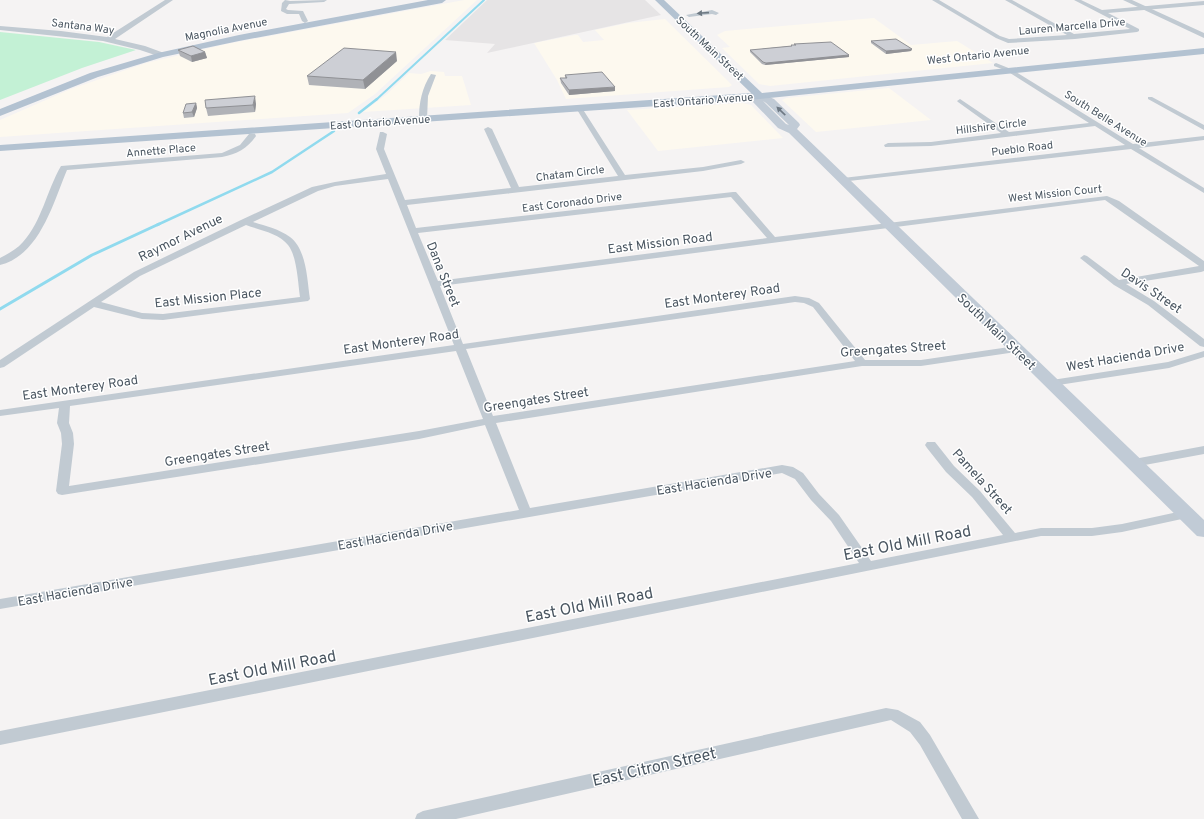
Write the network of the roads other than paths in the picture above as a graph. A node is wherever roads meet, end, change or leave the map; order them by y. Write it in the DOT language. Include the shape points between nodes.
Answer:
graph roads {
  1 [pos="170,0"];
  2 [pos="324,0"];
  3 [pos="418,0"];
  4 [pos="442,0"];
  5 [pos="660,0"];
  6 [pos="935,0"];
  7 [pos="1008,0"];
  8 [pos="1077,0"];
  9 [pos="1126,0"];
  10 [pos="286,3"];
  11 [pos="1204,3"];
  12 [pos="1143,8"];
  13 [pos="294,11"];
  14 [pos="287,12"];
  15 [pos="1102,12"];
  16 [pos="716,13"];
  17 [pos="689,15"];
  18 [pos="308,23"];
  19 [pos="0,28"];
  20 [pos="1204,36"];
  21 [pos="1075,37"];
  22 [pos="109,39"];
  23 [pos="1204,46"];
  24 [pos="1204,51"];
  25 [pos="157,53"];
  26 [pos="996,65"];
  27 [pos="1009,70"];
  28 [pos="433,75"];
  29 [pos="757,93"];
  30 [pos="664,96"];
  31 [pos="1150,98"];
  32 [pos="960,101"];
  33 [pos="0,106"];
  34 [pos="579,108"];
  35 [pos="0,113"];
  36 [pos="423,116"];
  37 [pos="1097,124"];
  38 [pos="1204,128"];
  39 [pos="488,129"];
  40 [pos="383,134"];
  41 [pos="1008,135"];
  42 [pos="252,136"];
  43 [pos="1204,138"];
  44 [pos="0,141"];
  45 [pos="888,145"];
  46 [pos="1132,146"];
  47 [pos="0,148"];
  48 [pos="741,162"];
  49 [pos="391,176"];
  50 [pos="623,178"];
  51 [pos="843,180"];
  52 [pos="1200,185"];
  53 [pos="516,190"];
  54 [pos="1204,191"];
  55 [pos="402,203"];
  56 [pos="244,222"];
  57 [pos="890,226"];
  58 [pos="413,231"];
  59 [pos="774,241"];
  60 [pos="1084,258"];
  61 [pos="0,262"];
  62 [pos="1204,266"];
  63 [pos="1117,283"];
  64 [pos="434,284"];
  65 [pos="92,303"];
  66 [pos="1204,344"];
  67 [pos="460,346"];
  68 [pos="1016,349"];
  69 [pos="1204,354"];
  70 [pos="862,363"];
  71 [pos="0,365"];
  72 [pos="1052,383"];
  73 [pos="65,404"];
  74 [pos="0,413"];
  75 [pos="489,421"];
  76 [pos="931,445"];
  77 [pos="1204,450"];
  78 [pos="1134,463"];
  79 [pos="526,512"];
  80 [pos="1187,514"];
  81 [pos="1204,531"];
  82 [pos="1012,538"];
  83 [pos="868,567"];
  84 [pos="0,604"];
  85 [pos="0,738"];
  86 [pos="423,819"];
  87 [pos="971,819"];
  1 -- 22 [label="street"];
  2 -- 10 [label="street"];
  3 -- 18 [label="main road, Magnolia Avenue"];
  4 -- 18 [label="main road, Magnolia Avenue"];
  5 -- 29 [label="main road, South Main Street"];
  6 -- 21 [label="street, Lauren Marcella Drive" via="1008,41"];
  7 -- 21 [label="street"];
  8 -- 15 [label="street"];
  9 -- 12 [label="street"];
  10 -- 13 [label="street"];
  10 -- 14 [label="street" via="283,10"];
  11 -- 12 [label="street"];
  12 -- 15 [label="street"];
  12 -- 20 [label="street"];
  13 -- 14 [label="street"];
  13 -- 18 [label="street" via="303,13"];
  14 -- 18 [label="street" via="284,15"];
  15 -- 21 [label="street, Lauren Marcella Drive" via="1137,30"];
  16 -- 17 [label="street, one-way"];
  18 -- 25 [label="main road, Magnolia Avenue" via="211,38"];
  19 -- 22 [label="street, Santana Way"];
  22 -- 25 [label="street, Santana Way" via="141,46"];
  23 -- 26 [label="main road, West Ontario Avenue"];
  24 -- 27 [label="main road, West Ontario Avenue"];
  25 -- 33 [label="main road, Magnolia Avenue" via="49,84"];
  25 -- 35 [label="main road, Magnolia Avenue"];
  26 -- 27 [label="street, South Belle Avenue"];
  26 -- 29 [label="main road, West Ontario Avenue"];
  27 -- 29 [label="main road, West Ontario Avenue"];
  27 -- 37 [label="street, South Belle Avenue"];
  28 -- 36 [label="street" via="425,89"];
  29 -- 30 [label="main road, East Ontario Avenue"];
  29 -- 34 [label="main road, East Ontario Avenue"];
  29 -- 51 [label="main road, South Main Street" via="758,102 782,126 792,130"];
  30 -- 34 [label="main road" via="638,101 586,104"];
  30 -- 36 [label="main road, East Ontario Avenue"];
  31 -- 38 [label="street"];
  32 -- 41 [label="street"];
  34 -- 36 [label="main road, East Ontario Avenue"];
  34 -- 50 [label="street"];
  36 -- 44 [label="main road, East Ontario Avenue"];
  36 -- 47 [label="main road, East Ontario Avenue"];
  37 -- 41 [label="street, Hillshire Circle"];
  37 -- 46 [label="street, South Belle Avenue"];
  39 -- 53 [label="street"];
  40 -- 49 [label="street, Dana Street" via="380,149"];
  41 -- 45 [label="street, Hillshire Circle" via="931,144"];
  42 -- 61 [label="street, Annette Place" via="243,149 222,155 64,168 30,240 20,250"];
  43 -- 46 [label="street, Pueblo Road"];
  46 -- 51 [label="street, Pueblo Road"];
  46 -- 52 [label="street, South Belle Avenue"];
  48 -- 50 [label="street, Chatam Circle"];
  49 -- 55 [label="street, Dana Street"];
  49 -- 56 [label="street, Raymor Avenue" via="315,189"];
  50 -- 53 [label="street, Chatam Circle"];
  51 -- 57 [label="main road, South Main Street"];
  52 -- 54 [label="street, South Belle Avenue"];
  53 -- 55 [label="street, Chatam Circle"];
  55 -- 58 [label="street, Dana Street"];
  56 -- 65 [label="street, Raymor Avenue" via="137,274"];
  56 -- 65 [label="street, East Mission Place" via="278,234 292,243 296,251 305,299 163,317 142,316"];
  57 -- 59 [label="street, East Mission Road"];
  57 -- 62 [label="street, West Mission Court" via="1107,198"];
  57 -- 68 [label="main road, South Main Street"];
  58 -- 59 [label="street, East Coronado Drive" via="733,194"];
  58 -- 64 [label="street, Dana Street"];
  59 -- 64 [label="street, East Mission Road"];
  60 -- 63 [label="street, Davis Street"];
  62 -- 63 [label="street, West Mission Court" via="1198,270"];
  63 -- 66 [label="street, Davis Street" via="1151,303"];
  64 -- 67 [label="street, Dana Street"];
  65 -- 71 [label="street, Raymor Avenue"];
  67 -- 70 [label="street, East Monterey Road" via="796,299 816,305"];
  67 -- 73 [label="street, East Monterey Road"];
  67 -- 75 [label="street, Dana Street"];
  68 -- 70 [label="street, Greengates Street" via="921,363"];
  68 -- 72 [label="main road, South Main Street"];
  69 -- 72 [label="street, West Hacienda Drive" via="1169,365"];
  70 -- 75 [label="street, Greengates Street"];
  72 -- 78 [label="main road, South Main Street"];
  73 -- 74 [label="street, East Monterey Road"];
  73 -- 75 [label="street, Greengates Street" via="63,423 68,444 62,491"];
  75 -- 79 [label="street, Dana Street"];
  76 -- 82 [label="street, Pamela Street"];
  77 -- 78 [label="street"];
  78 -- 80 [label="main road, South Main Street"];
  79 -- 83 [label="street, East Hacienda Drive" via="782,469 789,470 799,476 835,518"];
  79 -- 84 [label="street, East Hacienda Drive"];
  80 -- 81 [label="main road, South Main Street"];
  80 -- 82 [label="street, East Old Mill Road" via="1122,528 1092,532 1041,532"];
  82 -- 83 [label="street, East Old Mill Road"];
  83 -- 85 [label="street, East Old Mill Road"];
  86 -- 87 [label="street, East Citron Street" via="886,714 893,714 915,727"];
}
